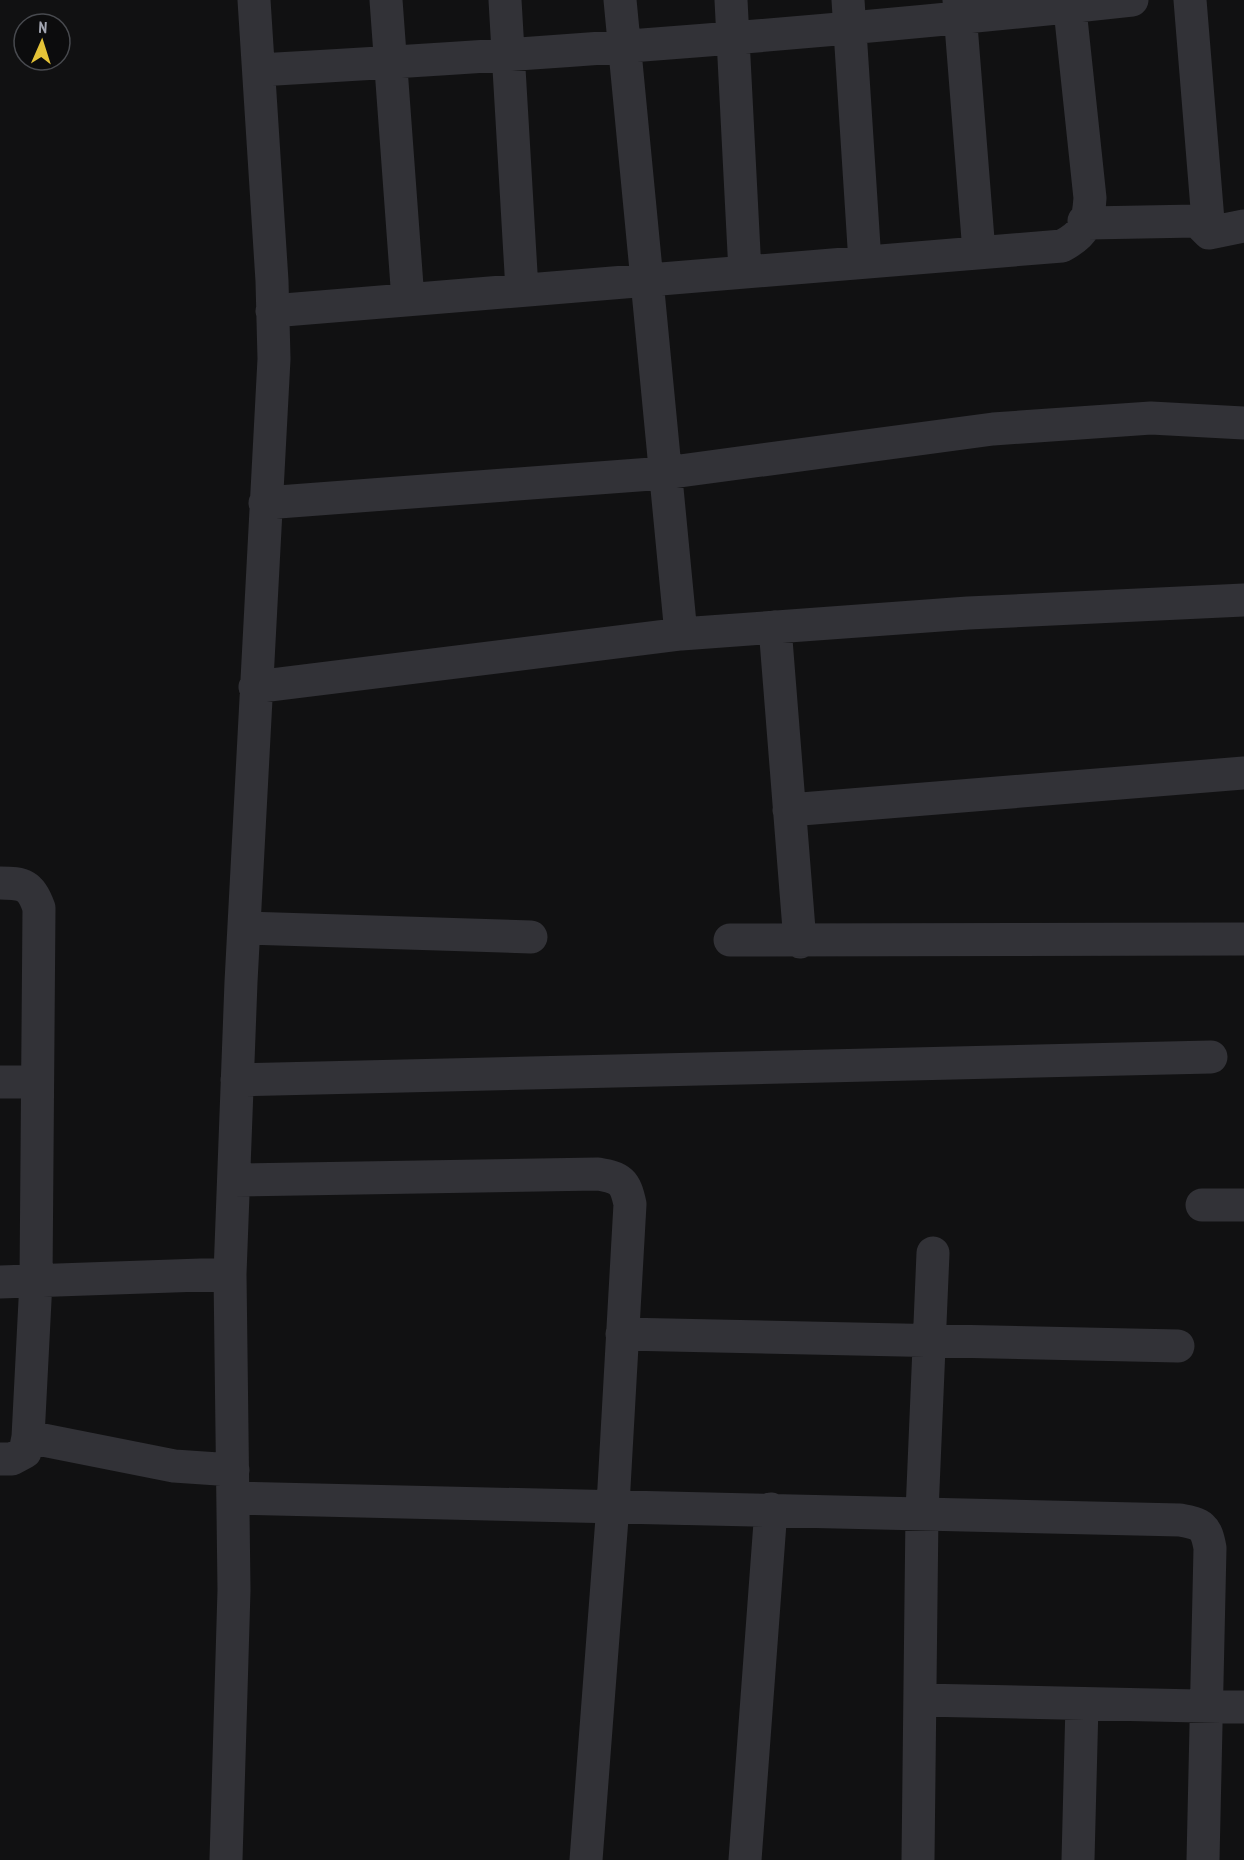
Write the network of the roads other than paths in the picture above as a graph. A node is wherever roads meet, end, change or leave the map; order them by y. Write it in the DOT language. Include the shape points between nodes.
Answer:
graph roads {
  1 [pos="254,0"];
  2 [pos="386,0"];
  3 [pos="505,0"];
  4 [pos="620,0"];
  5 [pos="731,0"];
  6 [pos="1132,0"];
  7 [pos="1190,0"];
  8 [pos="1070,3"];
  9 [pos="960,9"];
  10 [pos="849,14"];
  11 [pos="733,37"];
  12 [pos="623,47"];
  13 [pos="509,56"];
  14 [pos="391,63"];
  15 [pos="259,70"];
  16 [pos="1086,222"];
  17 [pos="1244,226"];
  18 [pos="1209,233"];
  19 [pos="979,252"];
  20 [pos="865,262"];
  21 [pos="745,272"];
  22 [pos="646,280"];
  23 [pos="522,290"];
  24 [pos="408,300"];
  25 [pos="272,311"];
  26 [pos="1244,423"];
  27 [pos="665,473"];
  28 [pos="265,503"];
  29 [pos="1244,600"];
  30 [pos="775,627"];
  31 [pos="681,634"];
  32 [pos="255,687"];
  33 [pos="1244,773"];
  34 [pos="789,810"];
  35 [pos="0,883"];
  36 [pos="244,928"];
  37 [pos="531,937"];
  38 [pos="1244,939"];
  39 [pos="730,940"];
  40 [pos="800,942"];
  41 [pos="1211,1057"];
  42 [pos="237,1080"];
  43 [pos="0,1082"];
  44 [pos="37,1082"];
  45 [pos="234,1180"];
  46 [pos="1202,1205"];
  47 [pos="1244,1205"];
  48 [pos="933,1253"];
  49 [pos="230,1274"];
  50 [pos="36,1281"];
  51 [pos="0,1282"];
  52 [pos="622,1334"];
  53 [pos="929,1341"];
  54 [pos="1178,1346"];
  55 [pos="28,1437"];
  56 [pos="0,1459"];
  57 [pos="233,1484"];
  58 [pos="613,1505"];
  59 [pos="771,1509"];
  60 [pos="922,1512"];
  61 [pos="920,1700"];
  62 [pos="1082,1704"];
  63 [pos="1206,1707"];
  64 [pos="1244,1707"];
  65 [pos="226,1860"];
  66 [pos="585,1860"];
  67 [pos="745,1860"];
  68 [pos="918,1860"];
  69 [pos="1078,1860"];
  70 [pos="1203,1860"];
  1 -- 15 [label="street"];
  2 -- 14 [label="street"];
  3 -- 13 [label="street"];
  4 -- 12 [label="street"];
  5 -- 11 [label="street"];
  6 -- 8 [label="street"];
  7 -- 18 [label="street"];
  8 -- 9 [label="street"];
  8 -- 16 [label="street" via="1090,198"];
  9 -- 10 [label="street"];
  9 -- 19 [label="street"];
  10 -- 11 [label="street"];
  10 -- 20 [label="street"];
  11 -- 12 [label="street"];
  11 -- 21 [label="street"];
  12 -- 13 [label="street"];
  12 -- 22 [label="street"];
  13 -- 14 [label="street"];
  13 -- 23 [label="street"];
  14 -- 15 [label="street"];
  14 -- 24 [label="street"];
  15 -- 25 [label="street"];
  16 -- 18 [label="street" via="1197,221"];
  16 -- 19 [label="street" via="1076,238 1062,246"];
  17 -- 18 [label="street"];
  19 -- 20 [label="street"];
  20 -- 21 [label="street"];
  21 -- 22 [label="street"];
  22 -- 23 [label="street"];
  22 -- 27 [label="street"];
  23 -- 24 [label="street"];
  24 -- 25 [label="street"];
  25 -- 28 [label="street" via="274,359"];
  26 -- 27 [label="street" via="1151,418 993,429"];
  27 -- 28 [label="street"];
  27 -- 31 [label="street"];
  28 -- 32 [label="street"];
  29 -- 30 [label="street"];
  30 -- 31 [label="street"];
  30 -- 34 [label="street"];
  31 -- 32 [label="street"];
  32 -- 36 [label="street"];
  33 -- 34 [label="street"];
  34 -- 40 [label="street"];
  35 -- 44 [label="street" via="22,884 34,892 39,908"];
  36 -- 37 [label="street"];
  36 -- 42 [label="street"];
  38 -- 40 [label="street"];
  39 -- 40 [label="street"];
  41 -- 42 [label="street"];
  42 -- 45 [label="street"];
  43 -- 44 [label="street"];
  44 -- 50 [label="street"];
  45 -- 49 [label="street"];
  45 -- 52 [label="street" via="598,1174 616,1177 626,1187 630,1204"];
  46 -- 47 [label="street"];
  48 -- 53 [label="street"];
  49 -- 50 [label="street"];
  49 -- 57 [label="street"];
  50 -- 51 [label="street"];
  50 -- 55 [label="street"];
  52 -- 53 [label="street"];
  52 -- 58 [label="street"];
  53 -- 54 [label="street"];
  53 -- 60 [label="street"];
  55 -- 56 [label="street" via="25,1452 12,1459"];
  55 -- 57 [label="street" via="174,1466"];
  57 -- 58 [label="street"];
  57 -- 65 [label="street"];
  58 -- 59 [label="street"];
  58 -- 66 [label="street"];
  59 -- 60 [label="street"];
  59 -- 67 [label="street"];
  60 -- 61 [label="street"];
  60 -- 63 [label="street" via="1197,1523 1207,1532 1210,1548"];
  61 -- 62 [label="street"];
  61 -- 68 [label="street"];
  62 -- 63 [label="street"];
  62 -- 69 [label="street"];
  63 -- 64 [label="street"];
  63 -- 70 [label="street"];
}
